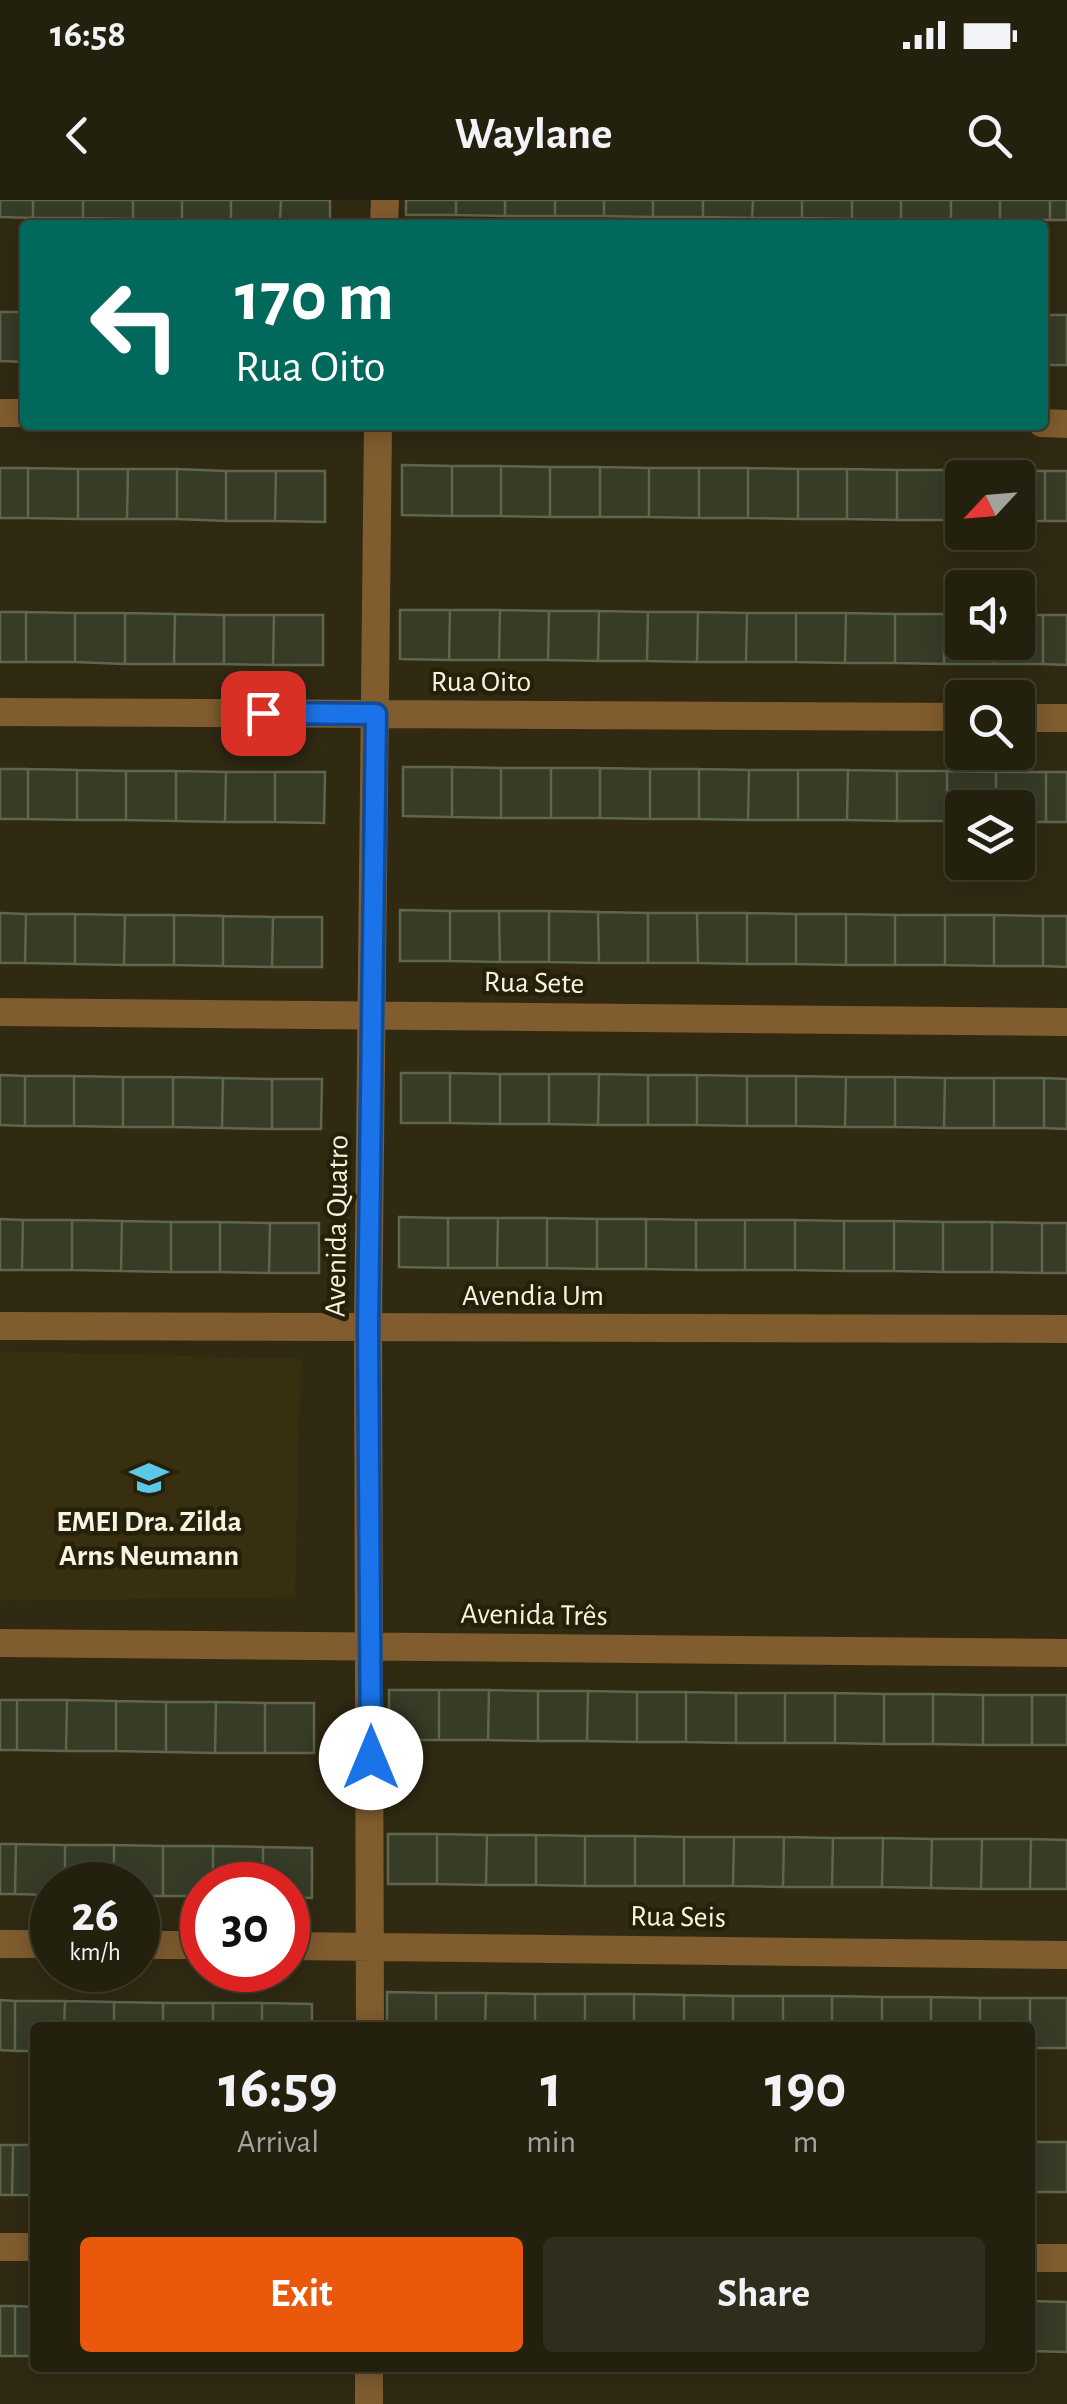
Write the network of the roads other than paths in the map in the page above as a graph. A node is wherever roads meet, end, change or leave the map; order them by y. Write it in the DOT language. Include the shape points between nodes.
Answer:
graph roads {
  1 [pos="378,430"];
  2 [pos="0,712"];
  3 [pos="376,714"];
  4 [pos="945,717"];
  5 [pos="1035,718"];
  6 [pos="1067,718"];
  7 [pos="0,1012"];
  8 [pos="372,1013"];
  9 [pos="1067,1022"];
  10 [pos="0,1326"];
  11 [pos="368,1329"];
  12 [pos="1067,1329"];
  13 [pos="0,1643"];
  14 [pos="372,1646"];
  15 [pos="1067,1653"];
  16 [pos="0,1944"];
  17 [pos="30,1944"];
  18 [pos="310,1946"];
  19 [pos="370,1946"];
  20 [pos="1067,1954"];
  21 [pos="370,2022"];
  22 [pos="0,2247"];
  23 [pos="30,2247"];
  24 [pos="1035,2258"];
  25 [pos="1067,2258"];
  26 [pos="369,2372"];
  27 [pos="369,2404"];
  1 -- 3 [label="street, Avenida Quatro"];
  2 -- 3 [label="street, Rua Oito"];
  3 -- 4 [label="street, Rua Oito"];
  3 -- 8 [label="street, Avenida Quatro"];
  5 -- 6 [label="street"];
  7 -- 8 [label="street, Rua Sete"];
  8 -- 9 [label="street, Rua Sete"];
  8 -- 11 [label="street, Avenida Quatro"];
  10 -- 11 [label="street, Avendia Um"];
  11 -- 12 [label="street, Avendia Um"];
  11 -- 14 [label="street, Avenida Quatro"];
  13 -- 14 [label="street, Avenida Três"];
  14 -- 15 [label="street, Avenida Três"];
  14 -- 19 [label="street, Avenida Quatro"];
  16 -- 17 [label="street"];
  18 -- 19 [label="street, Rua Seis"];
  19 -- 20 [label="street, Rua Seis"];
  19 -- 21 [label="street, Avenida Quatro"];
  22 -- 23 [label="street"];
  24 -- 25 [label="street"];
  26 -- 27 [label="street"];
}
